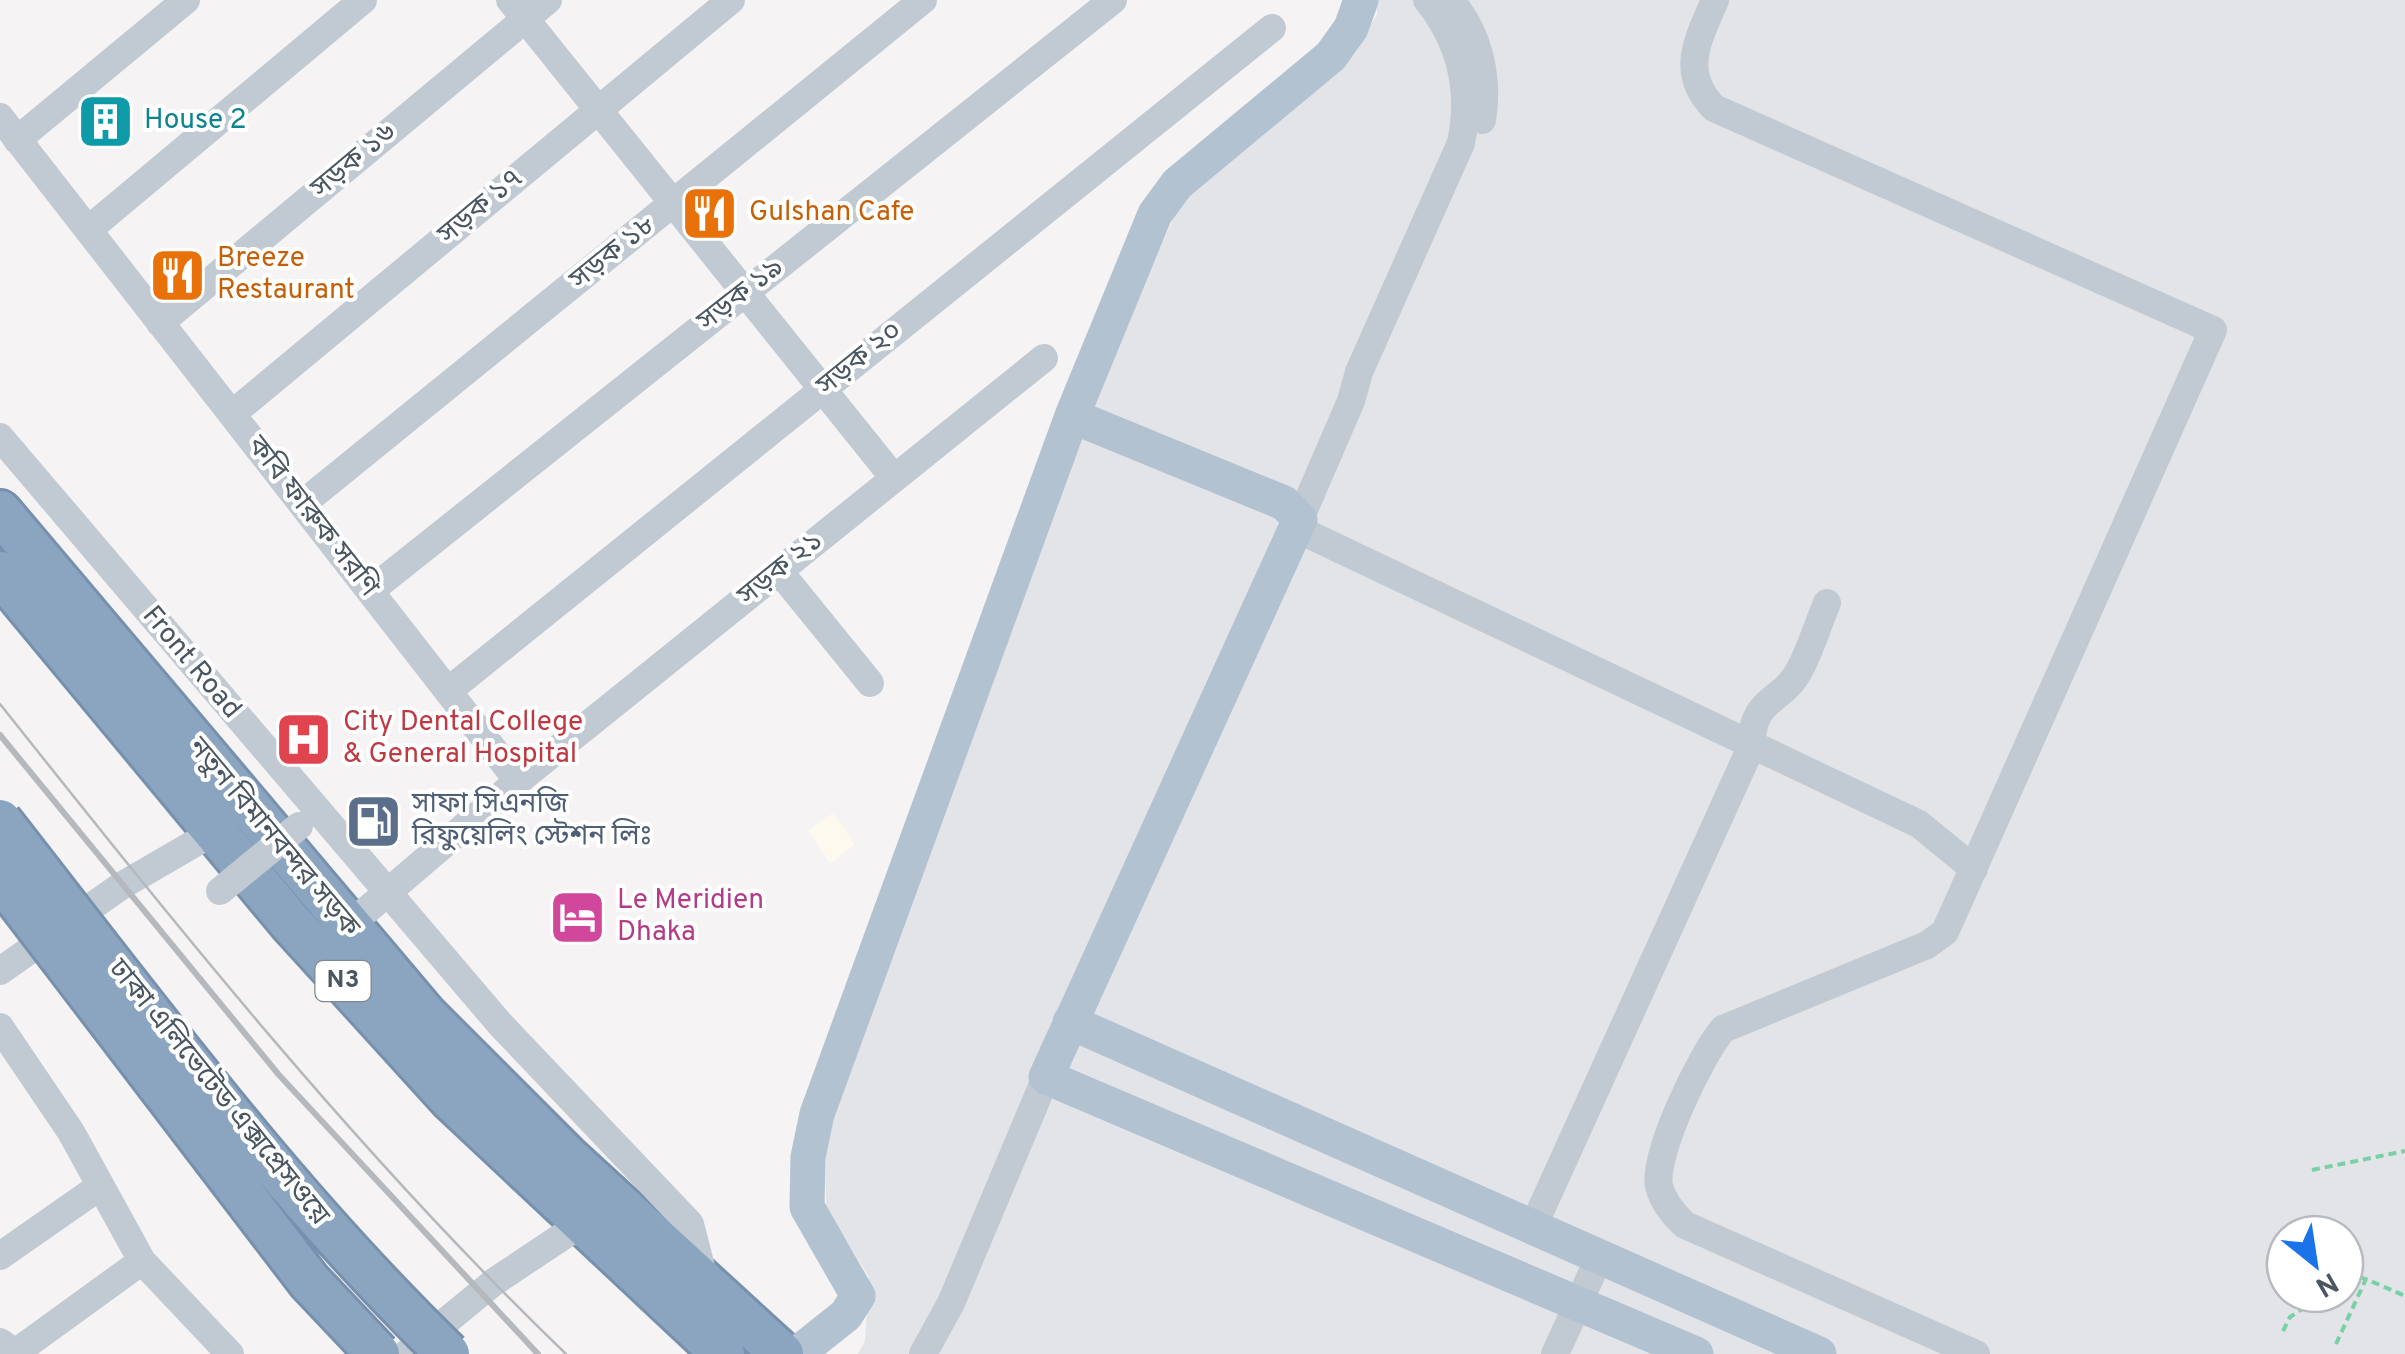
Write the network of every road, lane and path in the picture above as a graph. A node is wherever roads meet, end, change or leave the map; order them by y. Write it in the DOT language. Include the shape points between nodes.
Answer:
graph roads {
  1 [pos="186,0"];
  2 [pos="362,0"];
  3 [pos="548,0"];
  4 [pos="731,0"];
  5 [pos="923,0"];
  6 [pos="1113,0"];
  7 [pos="1361,0"];
  8 [pos="1426,0"];
  9 [pos="1450,0"];
  10 [pos="1715,0"];
  11 [pos="517,9"];
  12 [pos="1272,28"];
  13 [pos="1476,103"];
  14 [pos="598,110"];
  15 [pos="9,128"];
  16 [pos="674,204"];
  17 [pos="88,230"];
  18 [pos="745,292"];
  19 [pos="160,323"];
  20 [pos="1044,358"];
  21 [pos="823,389"];
  22 [pos="232,414"];
  23 [pos="1072,416"];
  24 [pos="0,437"];
  25 [pos="894,478"];
  26 [pos="302,504"];
  27 [pos="0,512"];
  28 [pos="1300,519"];
  29 [pos="779,571"];
  30 [pos="0,573"];
  31 [pos="370,591"];
  32 [pos="1827,603"];
  33 [pos="870,683"];
  34 [pos="448,691"];
  35 [pos="1752,746"];
  36 [pos="518,782"];
  37 [pos="0,821"];
  38 [pos="299,826"];
  39 [pos="214,832"];
  40 [pos="1974,869"];
  41 [pos="0,877"];
  42 [pos="220,892"];
  43 [pos="388,894"];
  44 [pos="347,927"];
  45 [pos="0,971"];
  46 [pos="1070,1022"];
  47 [pos="0,1027"];
  48 [pos="1046,1077"];
  49 [pos="2405,1151"];
  50 [pos="2312,1170"];
  51 [pos="99,1187"];
  52 [pos="581,1224"];
  53 [pos="1532,1227"];
  54 [pos="0,1256"];
  55 [pos="1600,1256"];
  56 [pos="142,1261"];
  57 [pos="2366,1279"];
  58 [pos="706,1286"];
  59 [pos="2405,1296"];
  60 [pos="1579,1302"];
  61 [pos="2294,1314"];
  62 [pos="2283,1332"];
  63 [pos="0,1342"];
  64 [pos="2336,1344"];
  65 [pos="928,1350"];
  66 [pos="230,1354"];
  67 [pos="378,1354"];
  68 [pos="406,1354"];
  69 [pos="448,1354"];
  70 [pos="723,1354"];
  71 [pos="782,1354"];
  72 [pos="797,1354"];
  73 [pos="1555,1354"];
  74 [pos="1696,1354"];
  75 [pos="1819,1354"];
  76 [pos="1976,1354"];
  1 -- 15 [label="street"];
  2 -- 17 [label="street"];
  3 -- 11 [label="street, সড়ক ১৬"];
  4 -- 14 [label="street, সড়ক ১৭"];
  5 -- 16 [label="street, সড়ক ১৮"];
  6 -- 18 [label="street, সড়ক ১৯"];
  7 -- 23 [label="main road" via="1330,56 1177,184 1155,214"];
  8 -- 13 [label="street" via="1457,49"];
  9 -- 13 [label="street" via="1474,39"];
  10 -- 40 [label="street" via="1691,58 1714,108 2213,330"];
  11 -- 14 [label="street"];
  11 -- 19 [label="street, সড়ক ১৬"];
  12 -- 21 [label="street, সড়ক ২০"];
  13 -- 28 [label="street" via="1467,164"];
  14 -- 16 [label="street"];
  14 -- 22 [label="street, সড়ক ১৭"];
  15 -- 17 [label="street, কবি ফারুক সরণি"];
  16 -- 18 [label="street"];
  16 -- 26 [label="street, সড়ক ১৮"];
  17 -- 19 [label="street, কবি ফারুক সরণি"];
  18 -- 21 [label="street"];
  18 -- 31 [label="street, সড়ক ১৯"];
  19 -- 22 [label="street, কবি ফারুক সরণি"];
  20 -- 25 [label="street, সড়ক ২১"];
  21 -- 25 [label="street"];
  21 -- 34 [label="street, সড়ক ২০"];
  22 -- 26 [label="street, কবি ফারুক সরণি"];
  23 -- 28 [label="main road" via="1284,503"];
  23 -- 72 [label="main road" via="817,1114 807,1207 858,1296"];
  24 -- 43 [label="street, Front Road"];
  25 -- 29 [label="street, সড়ক ২১"];
  26 -- 31 [label="street, কবি ফারুক সরণি"];
  27 -- 44 [label="highway, নতুন বিমানবন্দর সড়ক / N3"];
  28 -- 35 [label="street" via="1312,539"];
  28 -- 46 [label="main road"];
  29 -- 33 [label="street"];
  29 -- 36 [label="street, সড়ক ২১"];
  30 -- 39 [label="highway, নতুন বিমানবন্দর সড়ক / N3"];
  31 -- 34 [label="street, কবি ফারুক সরণি"];
  32 -- 35 [label="street" via="1798,673 1761,706"];
  34 -- 36 [label="street, কবি ফারুক সরণি"];
  35 -- 40 [label="street" via="1919,824"];
  35 -- 53 [label="street"];
  36 -- 43 [label="street"];
  37 -- 69 [label="highway, ঢাকা এলিভেটেড এক্সপ্রেসওয়ে, bridge" via="237,1123"];
  38 -- 42 [label="street, bridge"];
  39 -- 45 [label="street" via="121,886"];
  39 -- 52 [label="highway, নতুন বিমানবন্দর সড়ক / N3" via="452,1100"];
  40 -- 76 [label="street" via="1950,925 1927,945 1723,1028 1668,1137 1658,1173 1665,1202 1685,1224"];
  41 -- 67 [label="highway, ঢাকা এলিভেটেড এক্সপ্রেসওয়ে, bridge" via="308,1281"];
  43 -- 44 [label="street"];
  43 -- 58 [label="street, Front Road" via="500,1024 690,1224"];
  44 -- 58 [label="highway, নতুন বিমানবন্দর সড়ক / N3" via="494,1085"];
  46 -- 48 [label="main road"];
  46 -- 53 [label="main road"];
  47 -- 51 [label="street" via="71,1132"];
  48 -- 60 [label="main road"];
  48 -- 65 [label="street"];
  49 -- 50 [label="path"];
  51 -- 54 [label="street"];
  51 -- 56 [label="street"];
  52 -- 68 [label="street" via="494,1282"];
  52 -- 70 [label="highway, নতুন বিমানবন্দর সড়ক / N3"];
  53 -- 55 [label="main road"];
  55 -- 60 [label="street"];
  55 -- 75 [label="main road"];
  56 -- 63 [label="street" via="14,1354"];
  56 -- 66 [label="street"];
  57 -- 59 [label="path"];
  57 -- 64 [label="path"];
  58 -- 71 [label="highway, নতুন বিমানবন্দর সড়ক / N3"];
  60 -- 73 [label="street"];
  60 -- 74 [label="main road"];
  61 -- 62 [label="path"];
}
